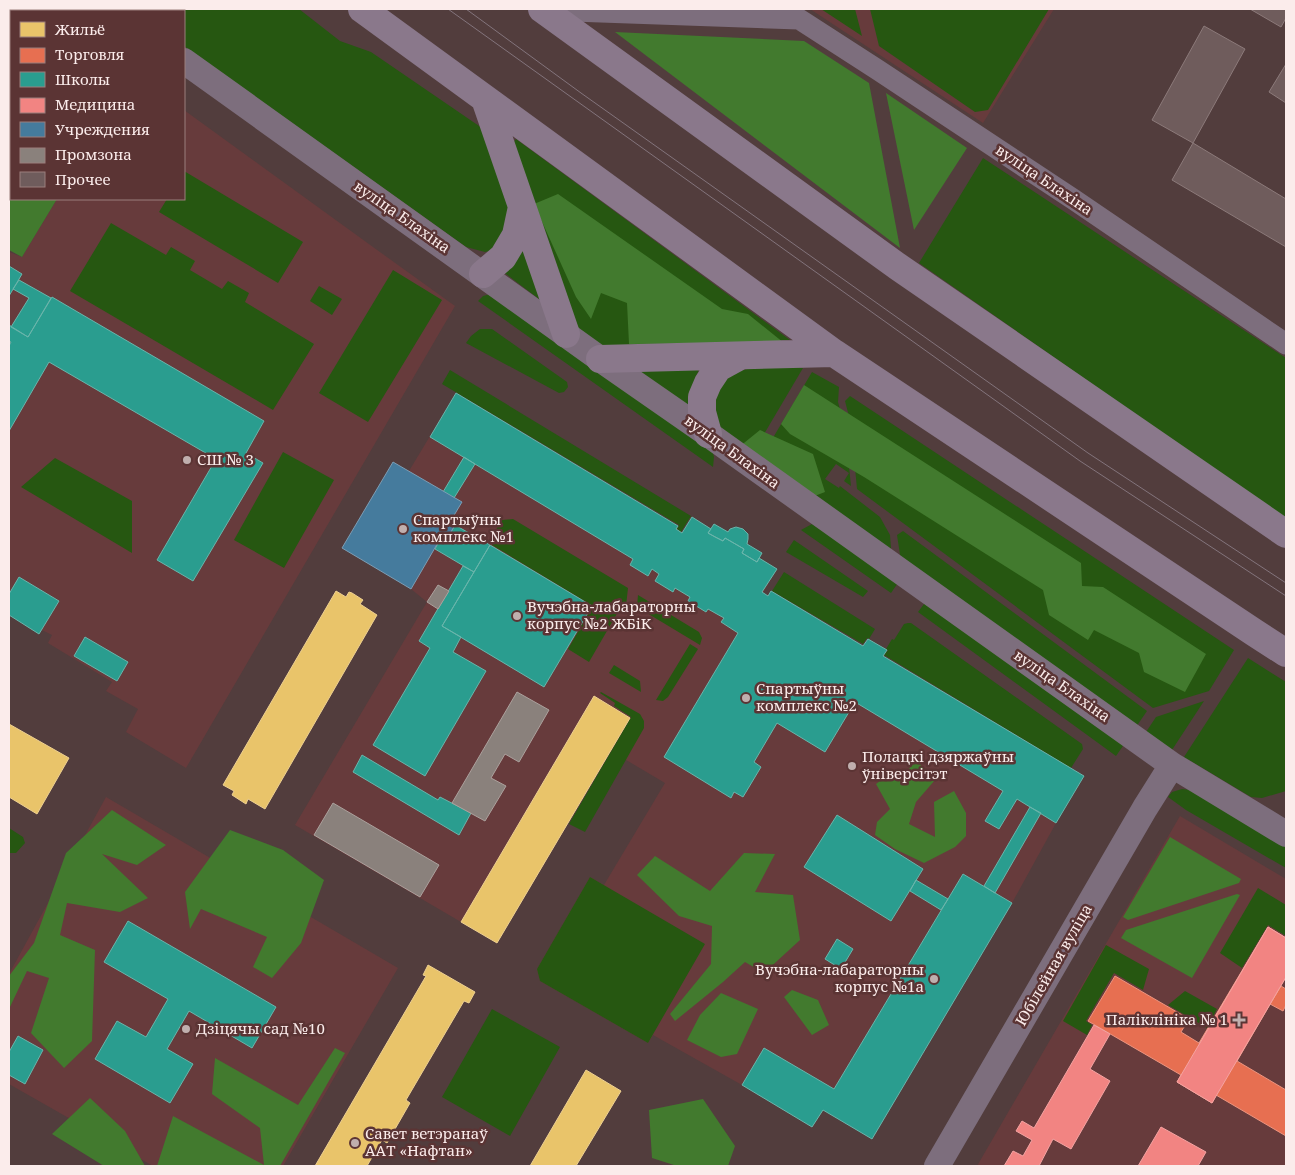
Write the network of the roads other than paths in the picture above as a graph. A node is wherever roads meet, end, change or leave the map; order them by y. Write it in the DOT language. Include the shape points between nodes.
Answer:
graph roads {
  1 [pos="362,9"];
  2 [pos="543,9"];
  3 [pos="185,61"];
  4 [pos="486,99"];
  5 [pos="522,207"];
  6 [pos="483,274"];
  7 [pos="566,334"];
  8 [pos="1286,344"];
  9 [pos="834,354"];
  10 [pos="740,356"];
  11 [pos="600,359"];
  12 [pos="708,434"];
  13 [pos="1286,534"];
  14 [pos="1286,652"];
  15 [pos="1172,764"];
  16 [pos="1286,834"];
  17 [pos="937,1166"];
  1 -- 4 [label="main road"];
  2 -- 8 [label="street, вуліца Блахіна" via="799,19"];
  2 -- 13 [label="main road" via="897,266"];
  3 -- 6 [label="street, вуліца Блахіна"];
  4 -- 5 [label="main road"];
  4 -- 9 [label="main road"];
  5 -- 6 [label="main road" via="516,235 503,257"];
  5 -- 7 [label="main road"];
  6 -- 7 [label="street, вуліца Блахіна"];
  7 -- 11 [label="street, вуліца Блахіна"];
  9 -- 10 [label="main road"];
  9 -- 14 [label="main road"];
  10 -- 11 [label="main road"];
  10 -- 12 [label="main road" via="718,368 702,397"];
  11 -- 12 [label="street, вуліца Блахіна"];
  12 -- 15 [label="street, вуліца Блахіна"];
  15 -- 16 [label="street, вуліца Блахіна"];
  15 -- 17 [label="street, Юбілейная вуліца"];
}
